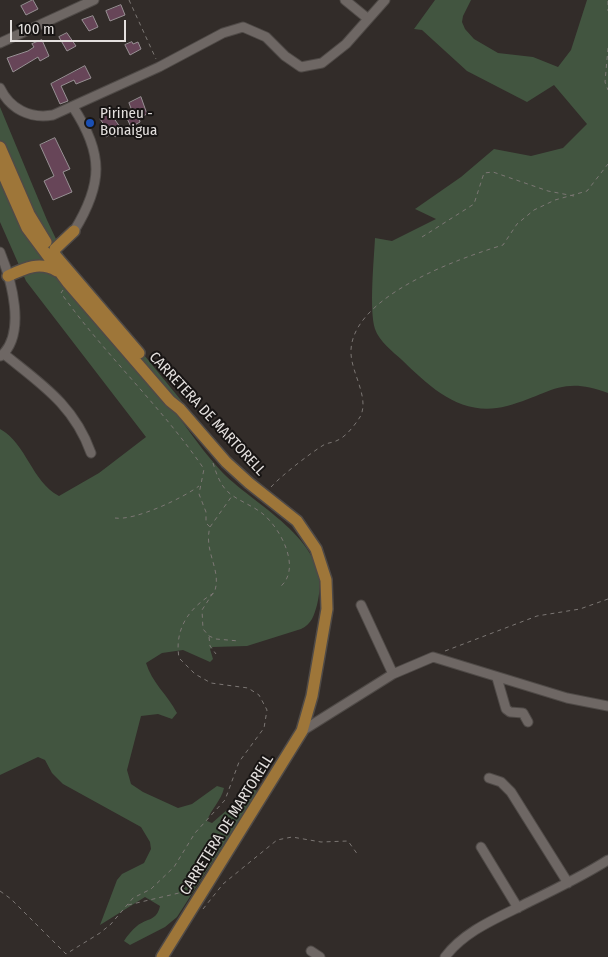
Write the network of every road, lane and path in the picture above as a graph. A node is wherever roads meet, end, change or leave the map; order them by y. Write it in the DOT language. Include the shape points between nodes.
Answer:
graph roads {
  1 [pos="129,0"];
  2 [pos="345,0"];
  3 [pos="385,0"];
  4 [pos="90,1"];
  5 [pos="608,1"];
  6 [pos="608,11"];
  7 [pos="367,18"];
  8 [pos="0,43"];
  9 [pos="608,48"];
  10 [pos="159,67"];
  11 [pos="0,88"];
  12 [pos="608,90"];
  13 [pos="85,102"];
  14 [pos="73,107"];
  15 [pos="63,111"];
  16 [pos="84,125"];
  17 [pos="0,147"];
  18 [pos="608,164"];
  19 [pos="0,167"];
  20 [pos="576,196"];
  21 [pos="74,232"];
  22 [pos="34,233"];
  23 [pos="422,238"];
  24 [pos="60,248"];
  25 [pos="0,252"];
  26 [pos="29,266"];
  27 [pos="61,269"];
  28 [pos="8,276"];
  29 [pos="68,283"];
  30 [pos="2,355"];
  31 [pos="180,409"];
  32 [pos="212,445"];
  33 [pos="92,453"];
  34 [pos="200,485"];
  35 [pos="264,495"];
  36 [pos="232,496"];
  37 [pos="115,518"];
  38 [pos="210,527"];
  39 [pos="280,587"];
  40 [pos="214,592"];
  41 [pos="608,600"];
  42 [pos="360,605"];
  43 [pos="209,636"];
  44 [pos="239,641"];
  45 [pos="216,654"];
  46 [pos="433,657"];
  47 [pos="393,674"];
  48 [pos="497,678"];
  49 [pos="608,706"];
  50 [pos="528,722"];
  51 [pos="302,731"];
  52 [pos="489,778"];
  53 [pos="234,842"];
  54 [pos="482,847"];
  55 [pos="358,855"];
  56 [pos="608,860"];
  57 [pos="568,883"];
  58 [pos="0,891"];
  59 [pos="127,906"];
  60 [pos="518,908"];
  61 [pos="200,913"];
  62 [pos="311,951"];
  63 [pos="66,954"];
  64 [pos="67,957"];
  65 [pos="162,957"];
  66 [pos="320,957"];
  67 [pos="445,957"];
  1 -- 10 [label="path"];
  2 -- 7 [label="street"];
  3 -- 7 [label="street"];
  4 -- 8 [label="street"];
  5 -- 6 [label="path"];
  7 -- 10 [label="street" via="346,44 322,62 301,67 266,37 243,27 222,33"];
  9 -- 12 [label="path" via="605,82"];
  10 -- 13 [label="street"];
  11 -- 15 [label="street" via="4,98 25,114 44,117"];
  13 -- 14 [label="street"];
  13 -- 16 [label="street"];
  14 -- 15 [label="street"];
  14 -- 16 [label="street"];
  15 -- 16 [label="street"];
  16 -- 21 [label="street" via="93,143 96,175 91,196"];
  17 -- 22 [label="main road"];
  18 -- 20 [label="path" via="588,191"];
  19 -- 22 [label="main road, CARRETERA DE MARTORELL"];
  20 -- 23 [label="path" via="548,191 493,172 484,173 474,204"];
  20 -- 35 [label="path" via="555,200 534,210 517,224 503,245 478,252 405,284 365,317 352,340 351,354 363,399 361,414 353,428 338,441 323,445"];
  21 -- 24 [label="main road"];
  22 -- 24 [label="main road" via="41,246"];
  22 -- 26 [label="main road" via="35,252"];
  22 -- 27 [label="main road, CARRETERA DE MARTORELL"];
  24 -- 27 [label="main road"];
  24 -- 29 [label="main road" via="55,261"];
  25 -- 28 [label="street"];
  26 -- 27 [label="main road"];
  26 -- 28 [label="main road"];
  27 -- 29 [label="main road, CARRETERA DE MARTORELL"];
  27 -- 31 [label="main road" via="142,357"];
  28 -- 30 [label="street" via="15,315 11,340"];
  29 -- 31 [label="main road, CARRETERA DE MARTORELL"];
  29 -- 34 [label="path" via="61,293 76,314 204,468"];
  30 -- 33 [label="street" via="60,399 84,433"];
  31 -- 32 [label="main road, CARRETERA DE MARTORELL"];
  32 -- 35 [label="main road, CARRETERA DE MARTORELL" via="237,473"];
  32 -- 36 [label="path" via="216,474"];
  34 -- 37 [label="path" via="183,498 143,513"];
  34 -- 38 [label="path" via="199,498"];
  35 -- 51 [label="main road, CARRETERA DE MARTORELL" via="306,532 320,558 326,580 325,623"];
  36 -- 38 [label="path"];
  36 -- 39 [label="path" via="262,514 278,532 290,567 286,581"];
  38 -- 40 [label="path" via="207,543 217,580"];
  40 -- 43 [label="path" via="201,615 203,629"];
  40 -- 59 [label="path" via="195,604 188,615 178,638 178,658 211,683 254,691 265,703 266,721 261,734 240,762 225,800 195,833 168,874 151,889 133,898"];
  41 -- 46 [label="path" via="580,609 537,616"];
  42 -- 47 [label="street"];
  43 -- 44 [label="path"];
  43 -- 45 [label="path" via="210,646"];
  46 -- 47 [label="street"];
  46 -- 48 [label="street"];
  47 -- 51 [label="street"];
  48 -- 49 [label="street"];
  48 -- 50 [label="street" via="506,709 523,713"];
  51 -- 53 [label="main road, CARRETERA DE MARTORELL"];
  52 -- 57 [label="street" via="501,782 511,792"];
  53 -- 59 [label="path" via="214,851 179,893"];
  53 -- 65 [label="main road, CARRETERA DE MARTORELL"];
  54 -- 60 [label="street"];
  55 -- 61 [label="path" via="348,841 321,842 292,837 277,840 223,884"];
  56 -- 57 [label="street"];
  57 -- 60 [label="street"];
  58 -- 63 [label="path"];
  59 -- 63 [label="path" via="100,933"];
  60 -- 67 [label="street" via="466,936"];
  62 -- 66 [label="street"];
  63 -- 64 [label="path"];
}
